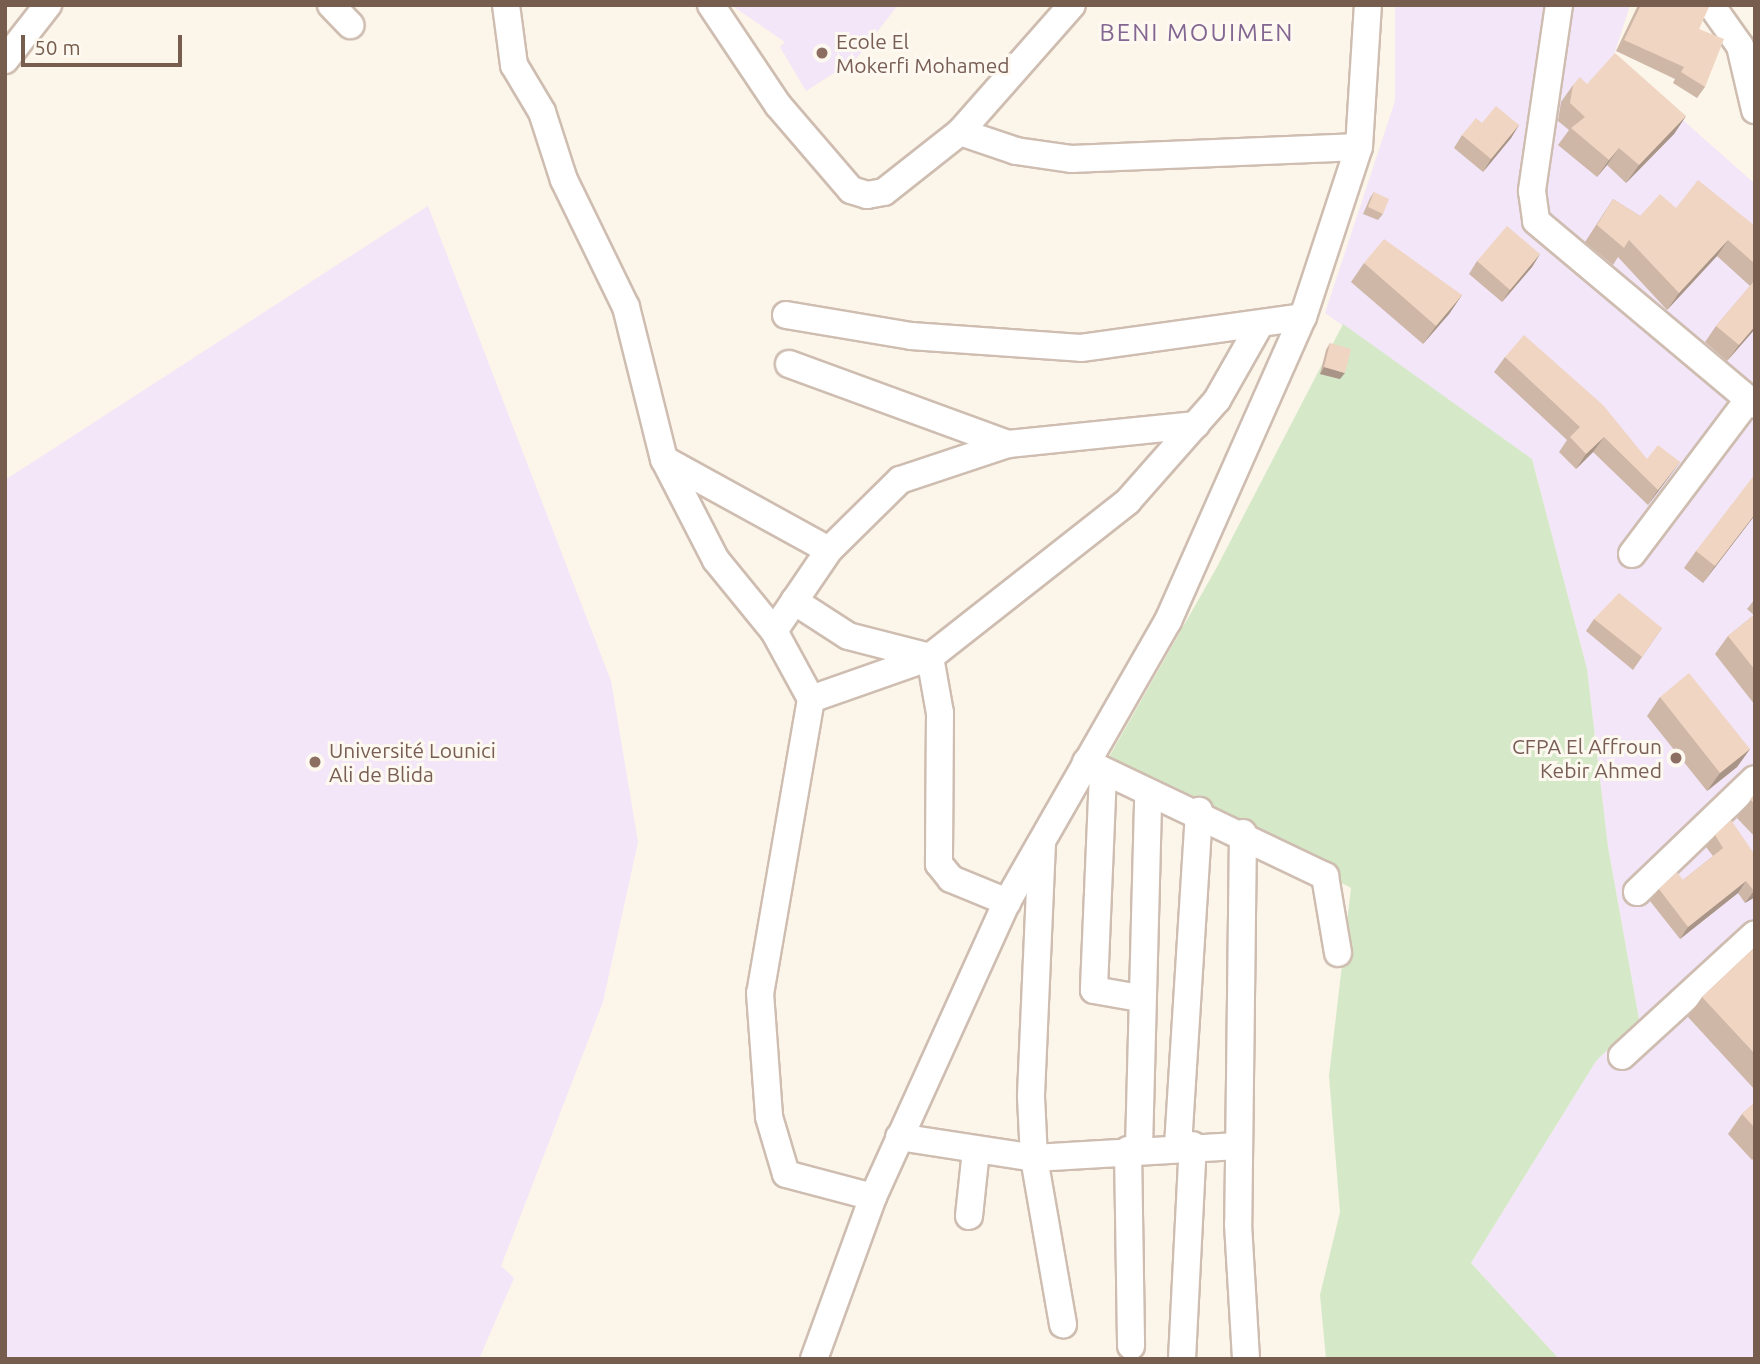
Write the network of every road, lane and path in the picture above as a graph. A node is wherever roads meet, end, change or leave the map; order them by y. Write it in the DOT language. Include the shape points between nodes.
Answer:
graph roads {
  1 [pos="48,5"];
  2 [pos="331,5"];
  3 [pos="506,5"];
  4 [pos="711,5"];
  5 [pos="1072,5"];
  6 [pos="1368,5"];
  7 [pos="1559,5"];
  8 [pos="1711,5"];
  9 [pos="350,25"];
  10 [pos="5,60"];
  11 [pos="1755,110"];
  12 [pos="960,132"];
  13 [pos="1359,147"];
  14 [pos="786,315"];
  15 [pos="1303,317"];
  16 [pos="1259,326"];
  17 [pos="789,364"];
  18 [pos="1751,403"];
  19 [pos="1196,425"];
  20 [pos="1009,444"];
  21 [pos="664,459"];
  22 [pos="829,550"];
  23 [pos="1632,554"];
  24 [pos="794,601"];
  25 [pos="774,631"];
  26 [pos="930,657"];
  27 [pos="811,699"];
  28 [pos="1095,767"];
  29 [pos="1755,779"];
  30 [pos="1148,793"];
  31 [pos="1199,811"];
  32 [pos="1243,833"];
  33 [pos="1042,838"];
  34 [pos="1637,892"];
  35 [pos="1007,902"];
  36 [pos="1755,934"];
  37 [pos="1338,953"];
  38 [pos="1139,998"];
  39 [pos="1622,1056"];
  40 [pos="899,1137"];
  41 [pos="1185,1146"];
  42 [pos="1238,1146"];
  43 [pos="1134,1149"];
  44 [pos="976,1151"];
  45 [pos="1034,1158"];
  46 [pos="873,1197"];
  47 [pos="968,1216"];
  48 [pos="1063,1325"];
  49 [pos="1130,1346"];
  50 [pos="814,1359"];
  51 [pos="1182,1359"];
  52 [pos="1246,1359"];
  1 -- 10 [label="street"];
  2 -- 9 [label="street"];
  3 -- 21 [label="street" via="514,65 542,112 564,180 626,307"];
  4 -- 12 [label="street" via="778,105 851,190 884,192"];
  5 -- 12 [label="street"];
  6 -- 13 [label="street"];
  7 -- 18 [label="street" via="1532,191 1536,221"];
  8 -- 11 [label="street" via="1740,46"];
  12 -- 13 [label="street" via="1016,151 1072,159"];
  13 -- 15 [label="street"];
  14 -- 16 [label="street" via="911,336 1081,348"];
  15 -- 16 [label="street"];
  15 -- 28 [label="street" via="1168,621"];
  16 -- 19 [label="street"];
  17 -- 20 [label="street"];
  18 -- 23 [label="street"];
  19 -- 20 [label="street"];
  19 -- 26 [label="street" via="1154,478"];
  20 -- 22 [label="street" via="900,480"];
  21 -- 22 [label="street"];
  21 -- 25 [label="street" via="716,560"];
  22 -- 24 [label="street"];
  24 -- 25 [label="street"];
  24 -- 26 [label="street" via="848,636"];
  25 -- 27 [label="street"];
  26 -- 27 [label="street"];
  26 -- 35 [label="street" via="940,713 939,864 951,879"];
  27 -- 46 [label="street" via="760,993 768,1107 786,1174"];
  28 -- 30 [label="street"];
  28 -- 33 [label="street"];
  28 -- 38 [label="street" via="1094,990"];
  29 -- 34 [label="street"];
  30 -- 31 [label="street"];
  30 -- 38 [label="street"];
  31 -- 32 [label="street"];
  31 -- 41 [label="street"];
  32 -- 37 [label="street" via="1325,876"];
  32 -- 42 [label="street"];
  33 -- 35 [label="street"];
  33 -- 45 [label="street"];
  35 -- 40 [label="street"];
  36 -- 39 [label="street"];
  38 -- 43 [label="street"];
  40 -- 44 [label="street"];
  40 -- 46 [label="street"];
  41 -- 42 [label="street"];
  41 -- 43 [label="street"];
  41 -- 51 [label="street"];
  42 -- 52 [label="street"];
  43 -- 45 [label="street"];
  43 -- 49 [label="street"];
  44 -- 45 [label="street"];
  44 -- 47 [label="street"];
  45 -- 48 [label="street"];
  46 -- 50 [label="street"];
}
